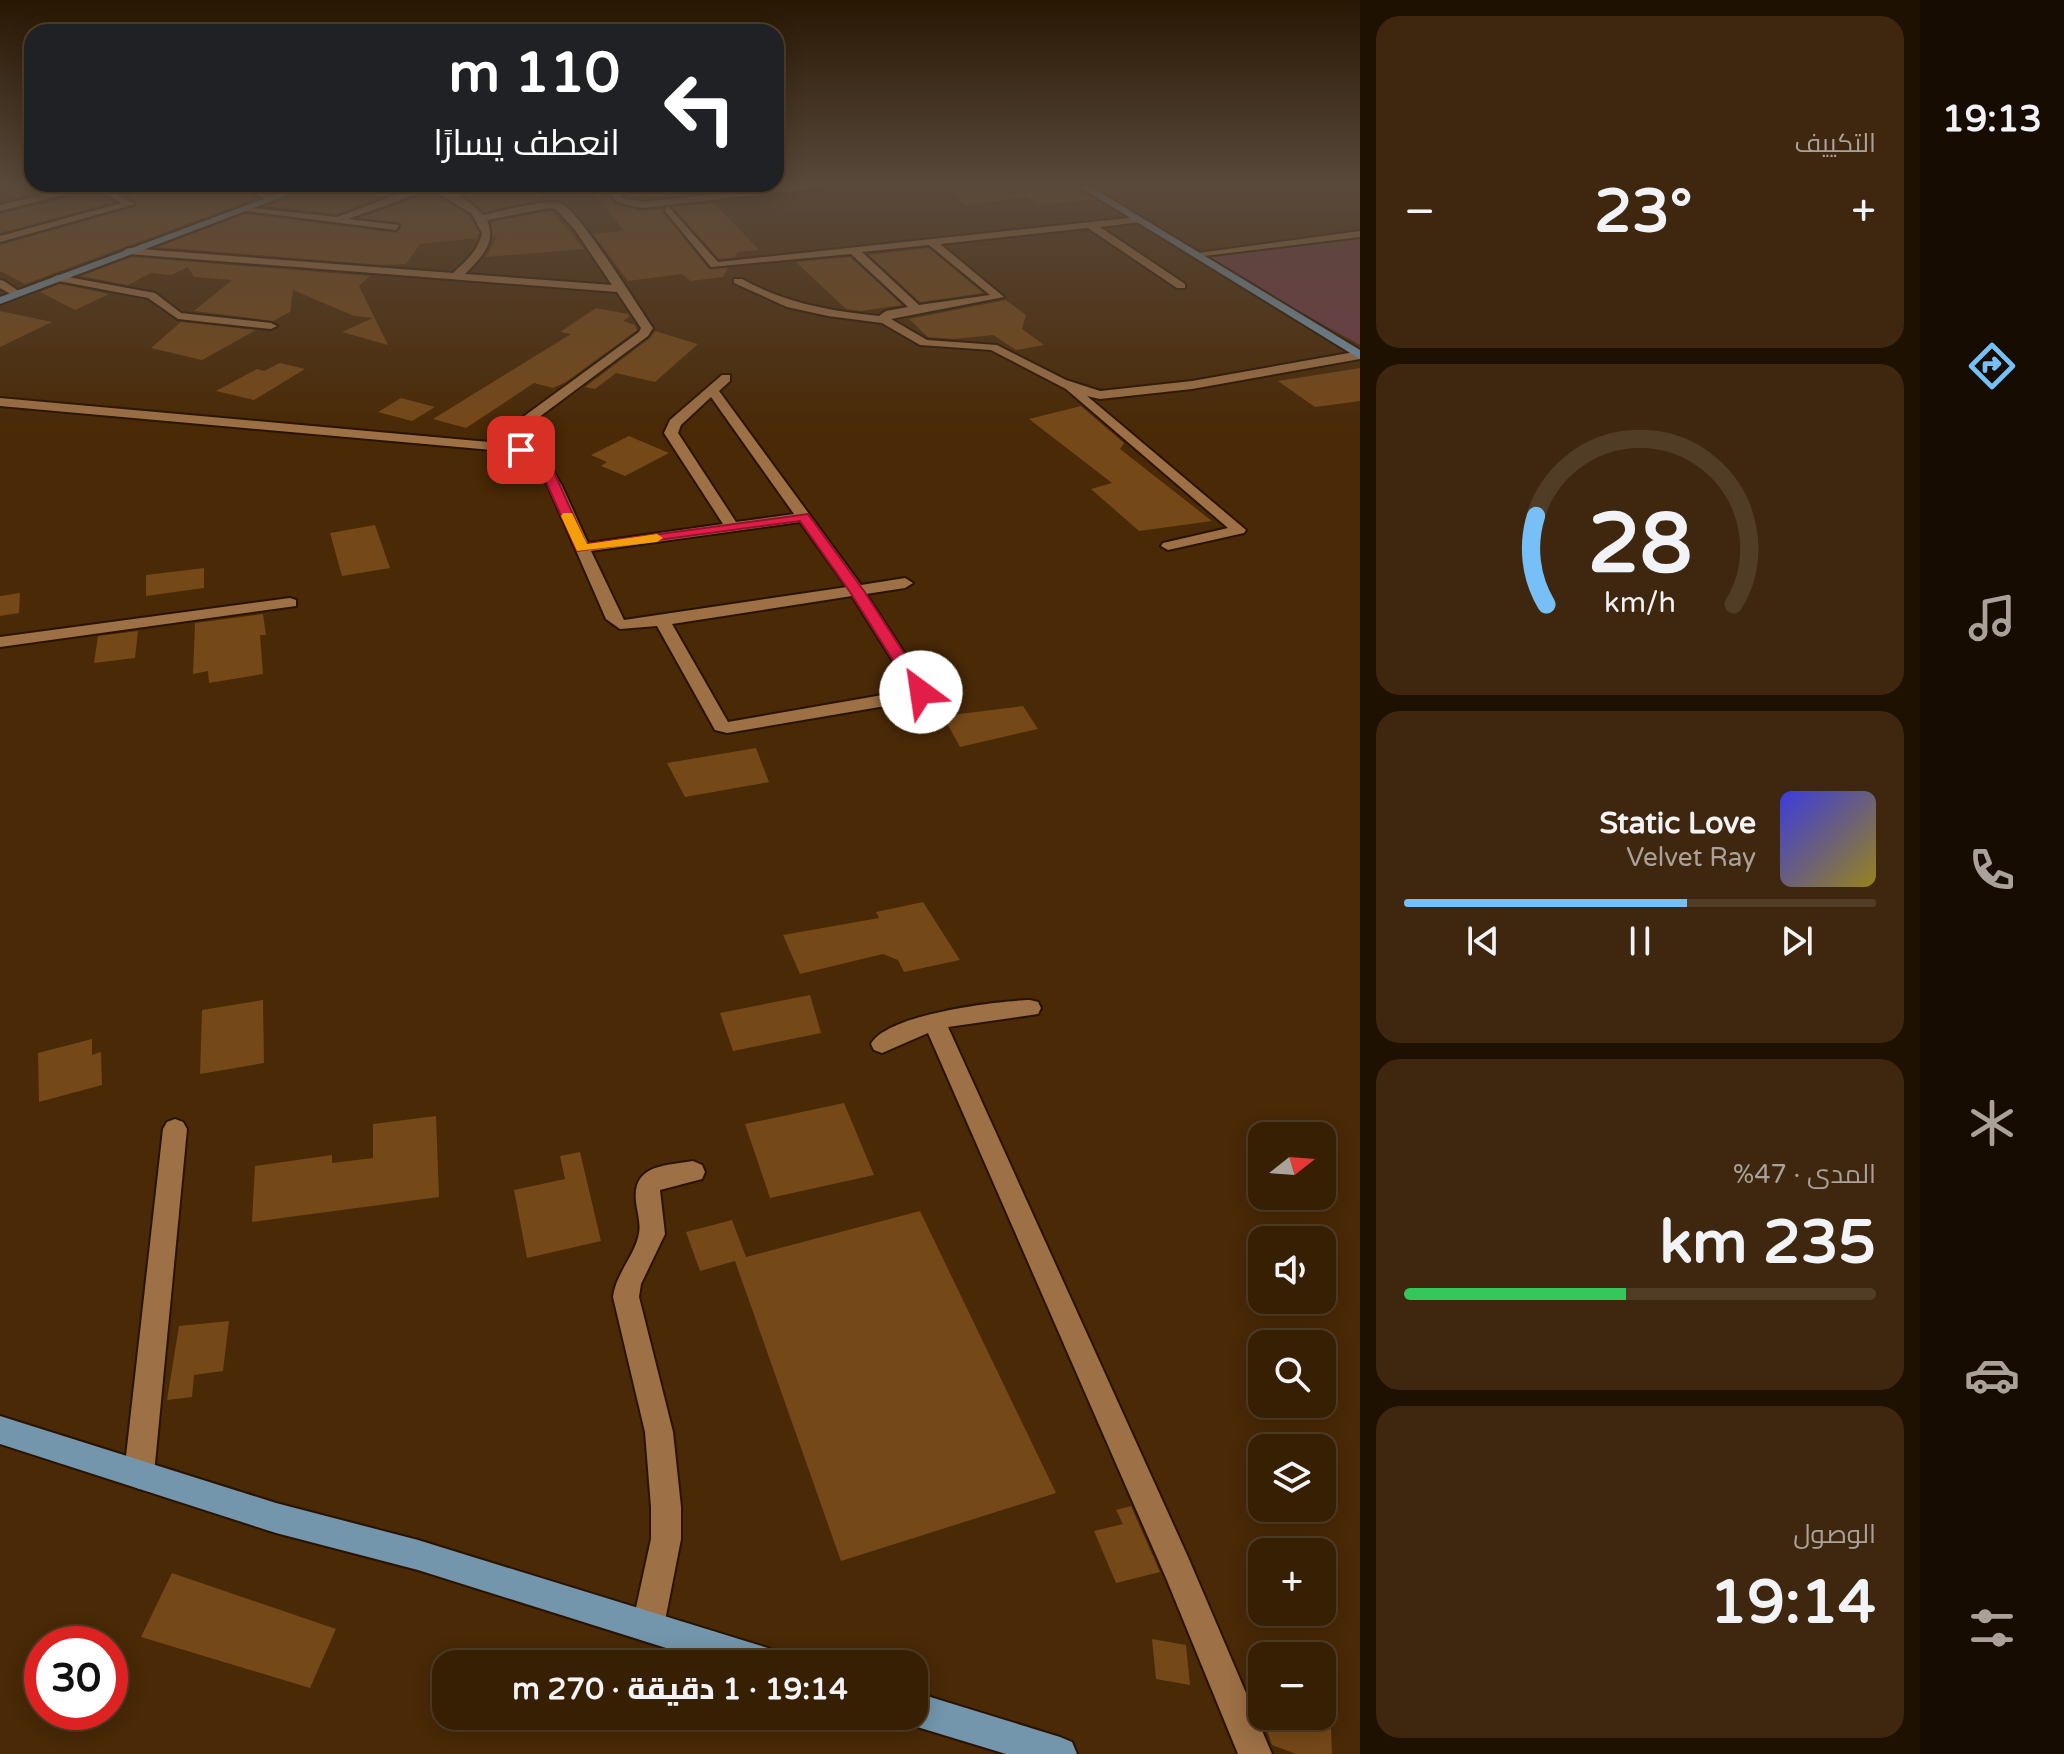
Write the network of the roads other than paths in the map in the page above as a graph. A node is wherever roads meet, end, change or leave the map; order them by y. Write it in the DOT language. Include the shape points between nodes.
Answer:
graph roads {
  1 [pos="89,266"];
  2 [pos="323,266"];
  3 [pos="467,266"];
  4 [pos="604,266"];
  5 [pos="870,266"];
  6 [pos="960,266"];
  7 [pos="1151,266"];
  8 [pos="1215,266"];
  9 [pos="456,276"];
  10 [pos="57,278"];
  11 [pos="738,281"];
  12 [pos="0,283"];
  13 [pos="1181,286"];
  14 [pos="622,289"];
  15 [pos="18,294"];
  16 [pos="0,301"];
  17 [pos="917,309"];
  18 [pos="885,320"];
  19 [pos="271,326"];
  20 [pos="1360,355"];
  21 [pos="726,378"];
  22 [pos="1062,383"];
  23 [pos="713,391"];
  24 [pos="0,402"];
  25 [pos="492,446"];
  26 [pos="803,517"];
  27 [pos="732,527"];
  28 [pos="1168,546"];
  29 [pos="582,548"];
  30 [pos="905,583"];
  31 [pos="857,591"];
  32 [pos="290,603"];
  33 [pos="662,620"];
  34 [pos="0,642"];
  35 [pos="1030,1008"];
  36 [pos="934,1022"];
  37 [pos="882,1044"];
  38 [pos="175,1129"];
  39 [pos="693,1172"];
  40 [pos="0,1430"];
  41 [pos="139,1474"];
  42 [pos="648,1626"];
  43 [pos="724,1650"];
  44 [pos="928,1713"];
  45 [pos="1060,1754"];
  46 [pos="1255,1754"];
  1 -- 10 [label="main road"];
  2 -- 9 [label="street"];
  3 -- 9 [label="street"];
  4 -- 14 [label="street"];
  5 -- 17 [label="street"];
  6 -- 17 [label="street" via="999,297"];
  7 -- 13 [label="street"];
  8 -- 20 [label="main road"];
  9 -- 14 [label="street"];
  10 -- 15 [label="main road"];
  10 -- 19 [label="street" via="151,295 178,316"];
  11 -- 18 [label="street" via="789,305"];
  12 -- 15 [label="street"];
  14 -- 25 [label="street" via="647,324 644,334"];
  15 -- 16 [label="main road"];
  17 -- 18 [label="street" via="890,313"];
  18 -- 22 [label="street" via="924,343 993,347"];
  20 -- 22 [label="street" via="1121,394 1084,392"];
  21 -- 23 [label="street"];
  22 -- 28 [label="street" via="1239,530"];
  23 -- 26 [label="street"];
  23 -- 27 [label="street" via="675,423 671,433"];
  24 -- 25 [label="street"];
  25 -- 29 [label="street" via="538,456"];
  26 -- 27 [label="street"];
  26 -- 31 [label="street"];
  27 -- 29 [label="street"];
  29 -- 33 [label="street" via="614,619 632,625"];
  30 -- 31 [label="street"];
  31 -- 33 [label="street"];
  31 -- 33 [label="street" via="921,692 727,728 721,726"];
  32 -- 34 [label="street"];
  35 -- 36 [label="street" via="984,1010"];
  36 -- 37 [label="street"];
  36 -- 46 [label="street"];
  38 -- 41 [label="street"];
  39 -- 42 [label="street" via="654,1179 647,1188 652,1234 626,1297 659,1432 666,1507 666,1539"];
  40 -- 41 [label="main road"];
  41 -- 42 [label="main road"];
  42 -- 43 [label="main road"];
  44 -- 45 [label="main road"];
}
